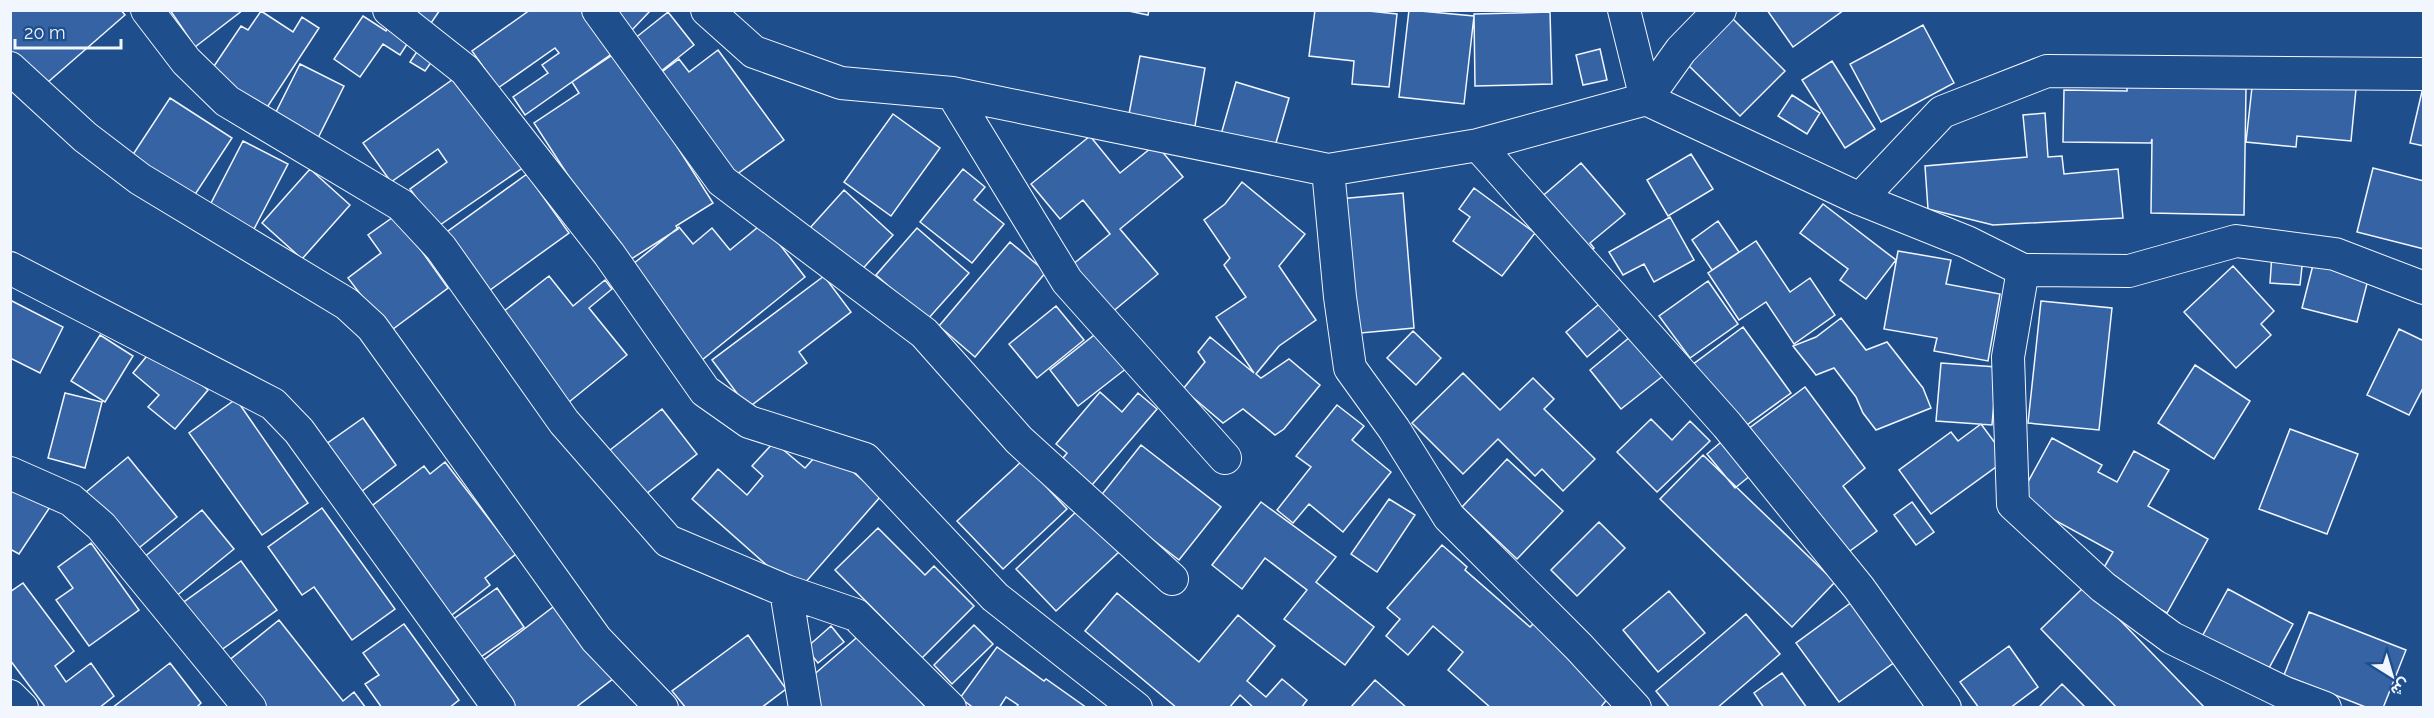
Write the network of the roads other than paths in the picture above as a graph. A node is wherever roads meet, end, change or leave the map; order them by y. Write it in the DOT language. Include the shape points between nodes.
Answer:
graph roads {
  1 [pos="147,10"];
  2 [pos="389,10"];
  3 [pos="598,10"];
  4 [pos="707,10"];
  5 [pos="1624,10"];
  6 [pos="1720,10"];
  7 [pos="10,68"];
  8 [pos="2424,74"];
  9 [pos="952,93"];
  10 [pos="1646,99"];
  11 [pos="1478,145"];
  12 [pos="1328,170"];
  13 [pos="1860,199"];
  14 [pos="10,268"];
  15 [pos="2023,270"];
  16 [pos="2424,288"];
  17 [pos="1225,458"];
  18 [pos="10,473"];
  19 [pos="1172,579"];
  20 [pos="786,591"];
  21 [pos="10,696"];
  22 [pos="22,708"];
  23 [pos="250,708"];
  24 [pos="499,708"];
  25 [pos="662,708"];
  26 [pos="805,708"];
  27 [pos="950,708"];
  28 [pos="1136,708"];
  29 [pos="1635,708"];
  30 [pos="1945,708"];
  31 [pos="2325,708"];
  1 -- 20 [label="street" via="186,61 227,100 401,205 441,248 564,422 668,542"];
  2 -- 28 [label="street" via="465,70 609,254 705,391 749,422 864,459 995,597"];
  3 -- 19 [label="street" via="722,181 924,333 1019,440"];
  4 -- 9 [label="street" via="754,52 841,83"];
  5 -- 10 [label="street"];
  6 -- 10 [label="street" via="1681,50"];
  7 -- 25 [label="street" via="85,137 140,179 347,304 372,327 596,639"];
  8 -- 13 [label="street" via="2047,71 1942,112"];
  9 -- 12 [label="street"];
  9 -- 17 [label="street" via="1067,281"];
  10 -- 11 [label="street"];
  10 -- 13 [label="street"];
  11 -- 12 [label="street"];
  11 -- 30 [label="street" via="1727,425 1859,588"];
  12 -- 29 [label="street" via="1350,368 1449,517"];
  13 -- 15 [label="street" via="1967,242"];
  14 -- 24 [label="street" via="273,404 299,431"];
  15 -- 16 [label="street" via="2129,271 2236,241 2335,254"];
  15 -- 31 [label="street" via="2008,357 2013,504 2103,587 2172,638 2285,693"];
  18 -- 23 [label="street" via="71,500 101,526"];
  20 -- 26 [label="street"];
  20 -- 27 [label="street" via="856,615"];
  21 -- 22 [label="street"];
}
